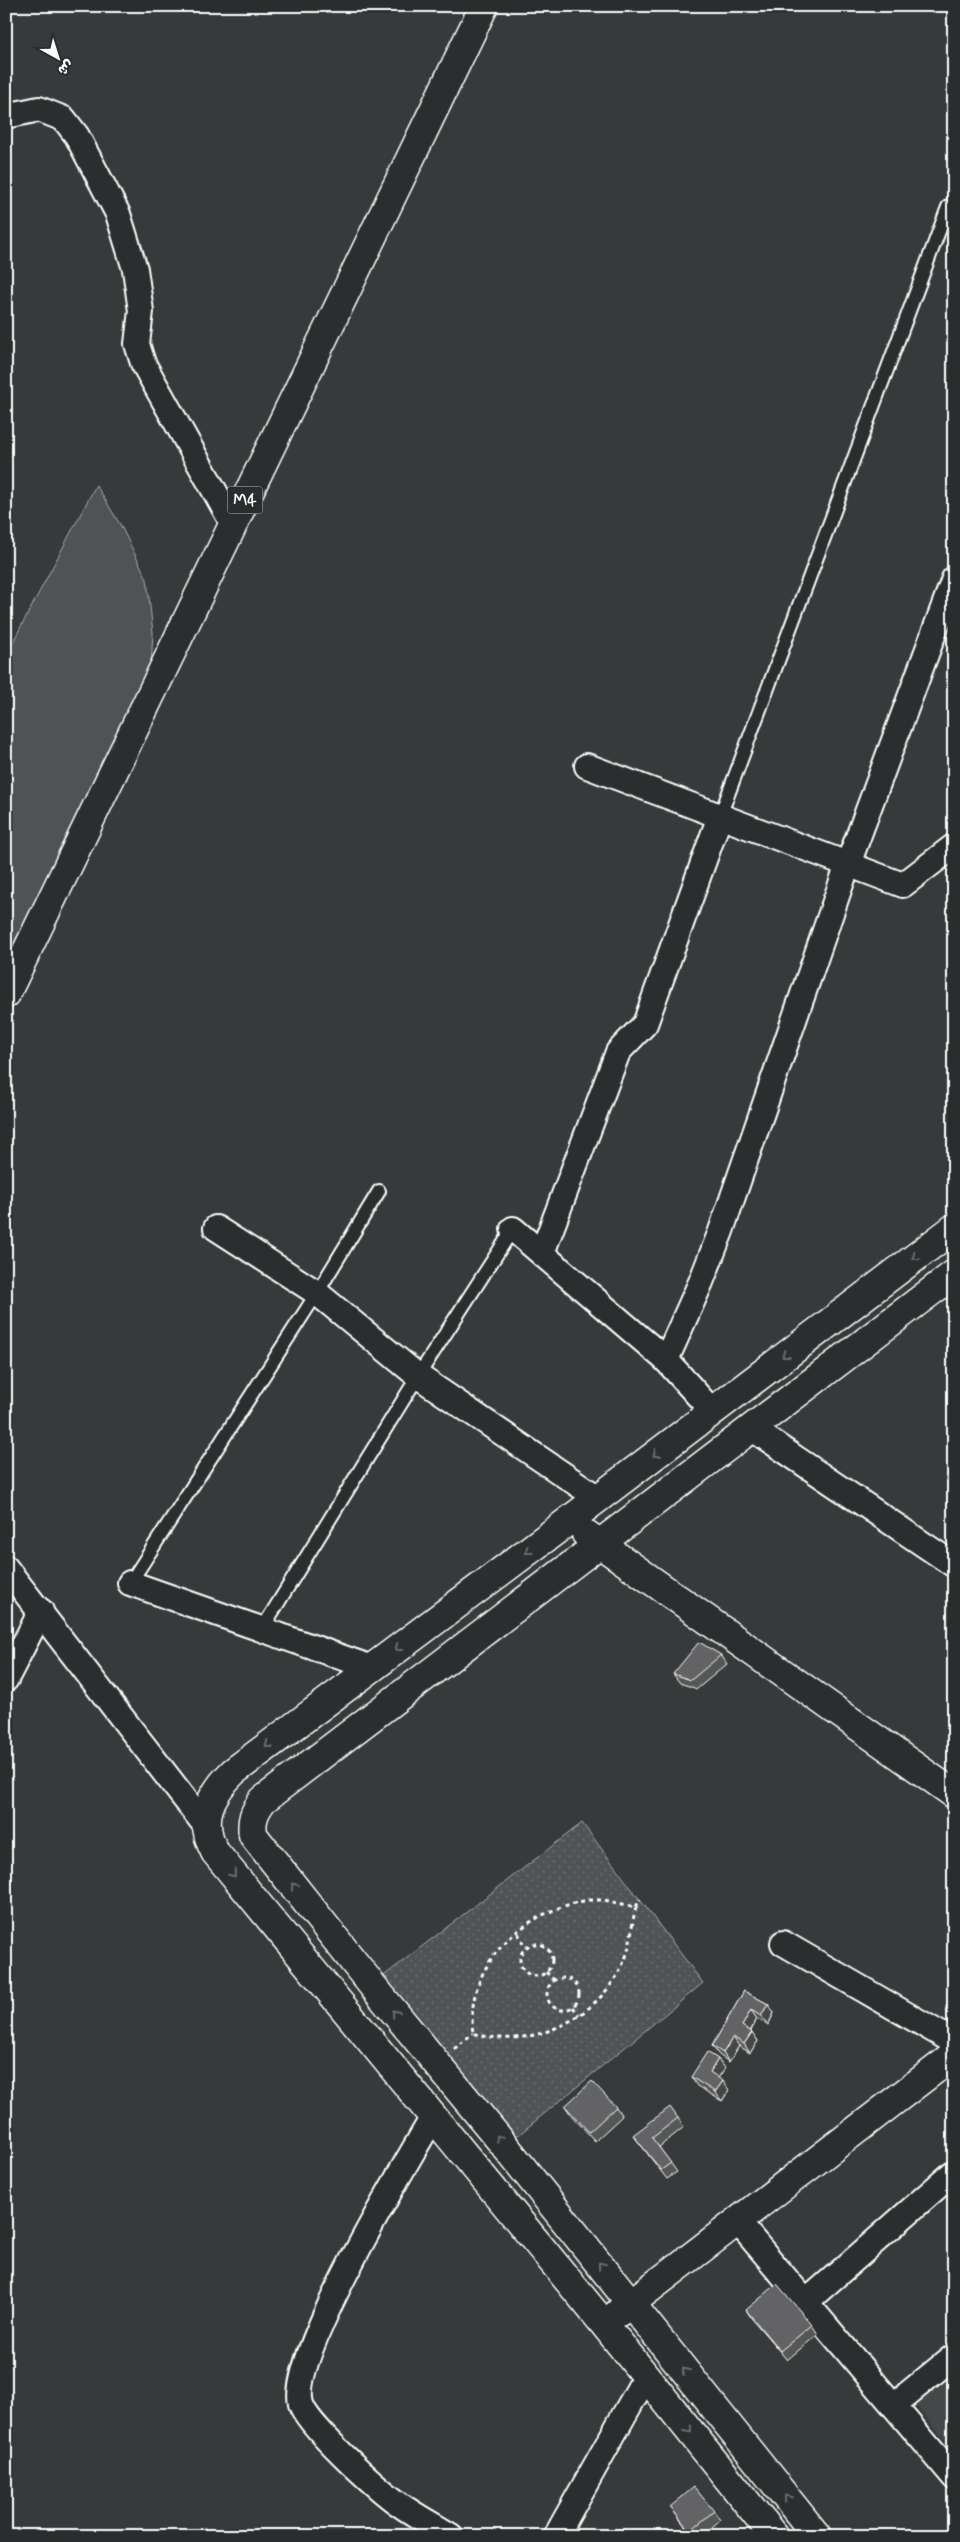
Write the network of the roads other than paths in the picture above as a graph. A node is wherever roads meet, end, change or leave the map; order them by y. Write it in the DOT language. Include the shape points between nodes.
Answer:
graph roads {
  1 [pos="484,6"];
  2 [pos="6,116"];
  3 [pos="954,203"];
  4 [pos="233,524"];
  5 [pos="954,579"];
  6 [pos="588,766"];
  7 [pos="720,816"];
  8 [pos="954,846"];
  9 [pos="848,864"];
  10 [pos="6,994"];
  11 [pos="379,1191"];
  12 [pos="216,1228"];
  13 [pos="954,1228"];
  14 [pos="513,1229"];
  15 [pos="542,1253"];
  16 [pos="954,1274"];
  17 [pos="318,1293"];
  18 [pos="666,1360"];
  19 [pos="418,1376"];
  20 [pos="712,1411"];
  21 [pos="751,1428"];
  22 [pos="598,1498"];
  23 [pos="568,1522"];
  24 [pos="599,1543"];
  25 [pos="953,1563"];
  26 [pos="6,1568"];
  27 [pos="130,1583"];
  28 [pos="41,1611"];
  29 [pos="262,1629"];
  30 [pos="372,1668"];
  31 [pos="6,1680"];
  32 [pos="954,1794"];
  33 [pos="206,1825"];
  34 [pos="783,1942"];
  35 [pos="954,2042"];
  36 [pos="954,2055"];
  37 [pos="433,2118"];
  38 [pos="954,2172"];
  39 [pos="737,2221"];
  40 [pos="807,2301"];
  41 [pos="631,2303"];
  42 [pos="604,2324"];
  43 [pos="954,2356"];
  44 [pos="646,2376"];
  45 [pos="894,2405"];
  46 [pos="954,2477"];
  47 [pos="451,2536"];
  48 [pos="556,2536"];
  49 [pos="774,2536"];
  50 [pos="817,2536"];
  1 -- 4 [label="main road, M4"];
  2 -- 4 [label="street" via="39,109 64,119 78,136 118,214 135,269 141,311 138,344 143,363"];
  3 -- 7 [label="lane" via="948,207"];
  4 -- 10 [label="main road, M4"];
  5 -- 9 [label="street"];
  6 -- 7 [label="street"];
  7 -- 9 [label="street"];
  7 -- 15 [label="street" via="645,1024 618,1052"];
  8 -- 9 [label="street" via="903,885"];
  9 -- 18 [label="street" via="721,1231"];
  11 -- 17 [label="lane"];
  12 -- 17 [label="street"];
  13 -- 20 [label="main road, one-way"];
  14 -- 15 [label="street"];
  14 -- 19 [label="lane"];
  15 -- 18 [label="street"];
  16 -- 21 [label="main road"];
  17 -- 19 [label="street"];
  17 -- 27 [label="lane"];
  18 -- 20 [label="street"];
  19 -- 22 [label="street"];
  19 -- 29 [label="lane"];
  20 -- 22 [label="main road, one-way"];
  21 -- 24 [label="main road"];
  21 -- 25 [label="street"];
  22 -- 23 [label="main road"];
  23 -- 24 [label="main road"];
  23 -- 30 [label="main road, one-way"];
  24 -- 32 [label="main road"];
  41 -- 24 [label="main road, one-way" via="366,1978 254,1835 252,1826 255,1811 264,1800"];
  26 -- 28 [label="street"];
  27 -- 29 [label="street"];
  28 -- 31 [label="street"];
  28 -- 33 [label="street"];
  29 -- 30 [label="street"];
  30 -- 33 [label="main road, one-way" via="219,1785"];
  33 -- 37 [label="main road, one-way" via="208,1839 215,1852"];
  34 -- 35 [label="street"];
  36 -- 39 [label="main road"];
  37 -- 42 [label="main road"];
  37 -- 47 [label="street" via="337,2290 301,2379 302,2404 322,2435 397,2503"];
  38 -- 40 [label="street"];
  39 -- 40 [label="street"];
  39 -- 41 [label="main road"];
  40 -- 45 [label="street"];
  41 -- 42 [label="main road"];
  50 -- 41 [label="main road, one-way"];
  42 -- 44 [label="main road"];
  43 -- 45 [label="street"];
  44 -- 48 [label="street"];
  44 -- 49 [label="main road, one-way"];
  45 -- 46 [label="street"];
}
